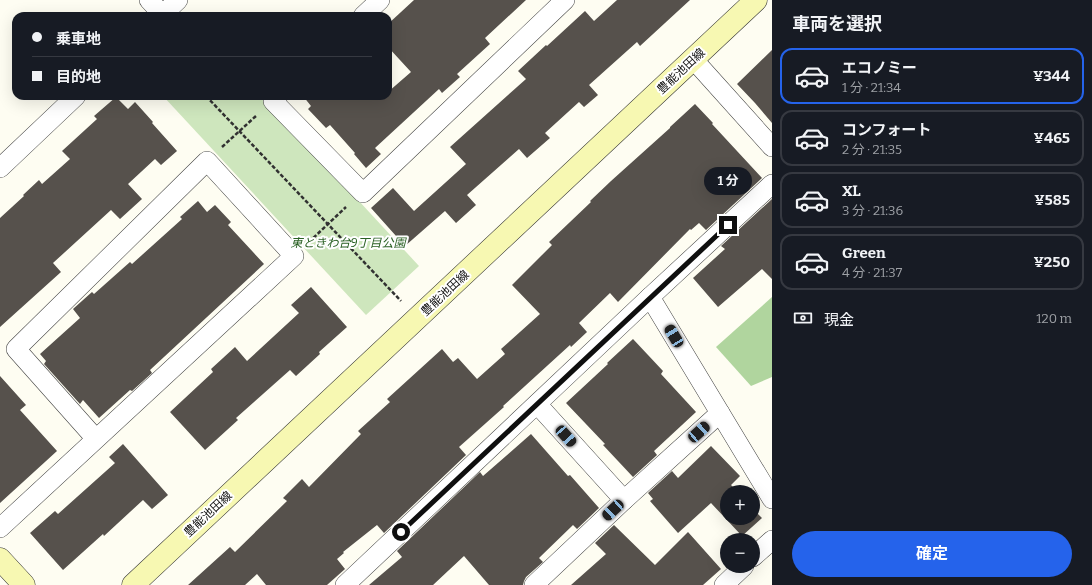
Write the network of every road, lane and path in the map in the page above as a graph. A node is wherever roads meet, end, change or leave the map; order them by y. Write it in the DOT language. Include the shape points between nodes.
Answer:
graph roads {
  1 [pos="149,0"];
  2 [pos="178,0"];
  3 [pos="380,0"];
  4 [pos="560,2"];
  5 [pos="750,2"];
  6 [pos="159,12"];
  7 [pos="165,12"];
  8 [pos="367,12"];
  9 [pos="693,59"];
  10 [pos="72,100"];
  11 [pos="210,100"];
  12 [pos="274,100"];
  13 [pos="278,100"];
  14 [pos="240,131"];
  15 [pos="772,147"];
  16 [pos="207,161"];
  17 [pos="0,168"];
  18 [pos="772,184"];
  19 [pos="363,193"];
  20 [pos="328,224"];
  21 [pos="294,256"];
  22 [pos="650,297"];
  23 [pos="417,319"];
  24 [pos="537,404"];
  25 [pos="720,413"];
  26 [pos="96,440"];
  27 [pos="772,499"];
  28 [pos="624,500"];
  29 [pos="0,528"];
  30 [pos="772,540"];
  31 [pos="760,551"];
  32 [pos="0,559"];
  33 [pos="737,573"];
  34 [pos="24,585"];
  35 [pos="133,585"];
  36 [pos="345,585"];
  37 [pos="534,585"];
  38 [pos="724,585"];
  1 -- 6 [label="street"];
  2 -- 7 [label="street"];
  3 -- 8 [label="street"];
  4 -- 19 [label="street"];
  5 -- 9 [label="main road, 豊能池田線"];
  9 -- 15 [label="street"];
  9 -- 23 [label="main road, 豊能池田線"];
  10 -- 17 [label="street"];
  11 -- 14 [label="path"];
  12 -- 14 [label="path"];
  13 -- 19 [label="street"];
  14 -- 16 [label="path"];
  14 -- 20 [label="path"];
  16 -- 21 [label="street"];
  16 -- 26 [label="street" via="16,349"];
  18 -- 22 [label="street"];
  19 -- 20 [label="path"];
  20 -- 21 [label="path"];
  20 -- 23 [label="path"];
  21 -- 26 [label="street"];
  22 -- 24 [label="street"];
  22 -- 25 [label="street"];
  23 -- 35 [label="main road, 豊能池田線"];
  24 -- 28 [label="street"];
  24 -- 36 [label="street"];
  25 -- 27 [label="street"];
  25 -- 28 [label="street"];
  26 -- 29 [label="street"];
  28 -- 37 [label="street"];
  30 -- 31 [label="street"];
  32 -- 34 [label="main road"];
  33 -- 38 [label="street"];
}
